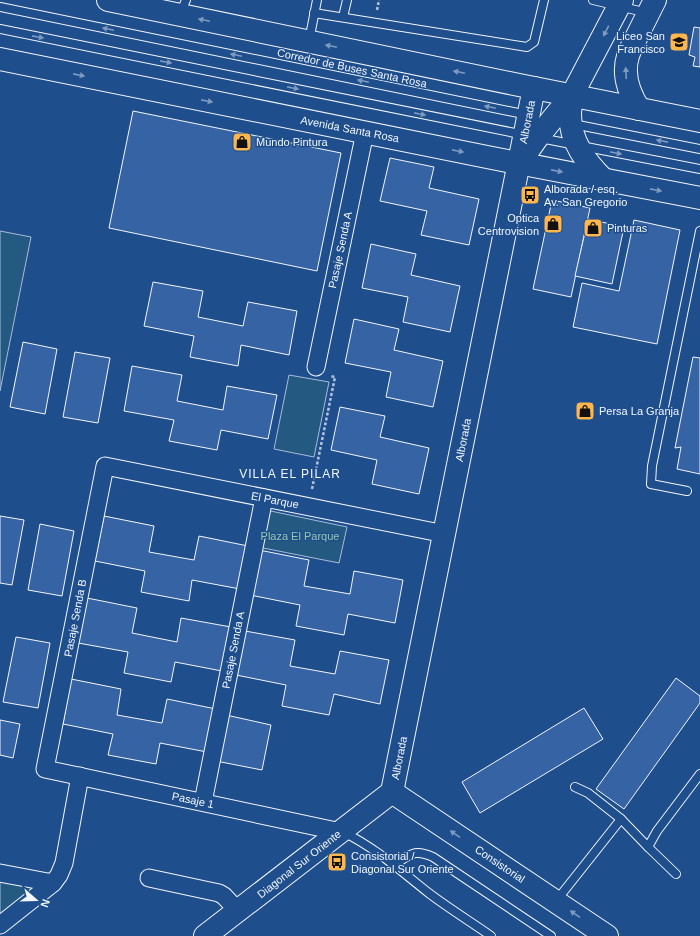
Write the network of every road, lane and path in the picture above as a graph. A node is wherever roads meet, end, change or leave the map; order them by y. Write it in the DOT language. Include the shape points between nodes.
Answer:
graph roads {
  1 [pos="108,0"];
  2 [pos="317,0"];
  3 [pos="347,0"];
  4 [pos="544,0"];
  5 [pos="593,0"];
  6 [pos="620,3"];
  7 [pos="652,6"];
  8 [pos="0,7"];
  9 [pos="183,8"];
  10 [pos="314,13"];
  11 [pos="343,17"];
  12 [pos="0,29"];
  13 [pos="309,42"];
  14 [pos="0,59"];
  15 [pos="534,88"];
  16 [pos="572,95"];
  17 [pos="639,109"];
  18 [pos="700,121"];
  19 [pos="546,123"];
  20 [pos="365,132"];
  21 [pos="578,146"];
  22 [pos="700,148"];
  23 [pos="519,163"];
  24 [pos="700,169"];
  25 [pos="604,180"];
  26 [pos="700,198"];
  27 [pos="700,231"];
  28 [pos="316,367"];
  29 [pos="105,466"];
  30 [pos="687,491"];
  31 [pos="264,498"];
  32 [pos="308,507"];
  33 [pos="444,534"];
  34 [pos="45,769"];
  35 [pos="700,774"];
  36 [pos="80,776"];
  37 [pos="575,788"];
  38 [pos="392,792"];
  39 [pos="203,802"];
  40 [pos="621,818"];
  41 [pos="342,832"];
  42 [pos="648,847"];
  43 [pos="394,865"];
  44 [pos="0,873"];
  45 [pos="676,874"];
  46 [pos="149,878"];
  47 [pos="53,883"];
  48 [pos="555,901"];
  49 [pos="238,911"];
  50 [pos="0,925"];
  51 [pos="206,936"];
  52 [pos="491,936"];
  53 [pos="551,936"];
  54 [pos="607,936"];
  1 -- 9 [label="street"];
  2 -- 10 [label="lane"];
  3 -- 11 [label="lane"];
  4 -- 11 [label="lane" via="534,42 527,47"];
  5 -- 6 [label="lane"];
  6 -- 7 [label="lane"];
  6 -- 16 [label="street, one-way"];
  17 -- 7 [label="street, one-way" via="628,86 626,65"];
  19 -- 8 [label="lane, Corredor de Buses Santa Rosa, one-way"];
  13 -- 9 [label="street, one-way"];
  10 -- 11 [label="lane"];
  10 -- 13 [label="lane"];
  12 -- 19 [label="lane, Corredor de Buses Santa Rosa, one-way"];
  15 -- 13 [label="street, one-way"];
  14 -- 20 [label="street, Avenida Santa Rosa, one-way"];
  15 -- 16 [label="street"];
  15 -- 19 [label="street, Alborada"];
  16 -- 17 [label="street"];
  16 -- 19 [label="street" via="570,114"];
  17 -- 18 [label="street"];
  19 -- 21 [label="street"];
  19 -- 21 [label="lane, Corredor de Buses Santa Rosa"];
  22 -- 19 [label="lane, Corredor de Buses Santa Rosa, one-way"];
  19 -- 23 [label="street, Alborada"];
  20 -- 23 [label="street, Avenida Santa Rosa, one-way"];
  20 -- 28 [label="street, Pasaje Senda A"];
  21 -- 24 [label="lane, Corredor de Buses Santa Rosa, one-way"];
  21 -- 25 [label="street"];
  23 -- 25 [label="street, Avenida Santa Rosa, one-way"];
  23 -- 33 [label="street, Alborada"];
  25 -- 26 [label="street, Avenida Santa Rosa, one-way"];
  27 -- 30 [label="lane" via="652,466 651,484"];
  28 -- 32 [label="path" via="317,374 335,377"];
  29 -- 31 [label="street, El Parque"];
  29 -- 34 [label="street, Pasaje Senda B"];
  31 -- 32 [label="street, El Parque"];
  31 -- 39 [label="street, Pasaje Senda A"];
  32 -- 33 [label="street, El Parque"];
  33 -- 38 [label="street, Alborada"];
  34 -- 36 [label="street, Pasaje 1"];
  35 -- 42 [label="lane"];
  36 -- 39 [label="street, Pasaje 1"];
  36 -- 47 [label="street" via="64,863"];
  37 -- 40 [label="lane" via="588,793"];
  38 -- 41 [label="street, Diagonal Sur Oriente"];
  48 -- 38 [label="street, Consistorial, one-way"];
  39 -- 41 [label="street, Pasaje 1"];
  40 -- 42 [label="lane"];
  40 -- 48 [label="lane"];
  41 -- 43 [label="lane" via="358,839"];
  41 -- 49 [label="street, Diagonal Sur Oriente"];
  42 -- 45 [label="lane"];
  43 -- 52 [label="lane"];
  43 -- 53 [label="lane" via="413,853 428,854"];
  44 -- 47 [label="street"];
  46 -- 49 [label="street" via="219,893"];
  47 -- 50 [label="street"];
  54 -- 48 [label="street, Consistorial, one-way"];
  49 -- 51 [label="street, Diagonal Sur Oriente"];
}
